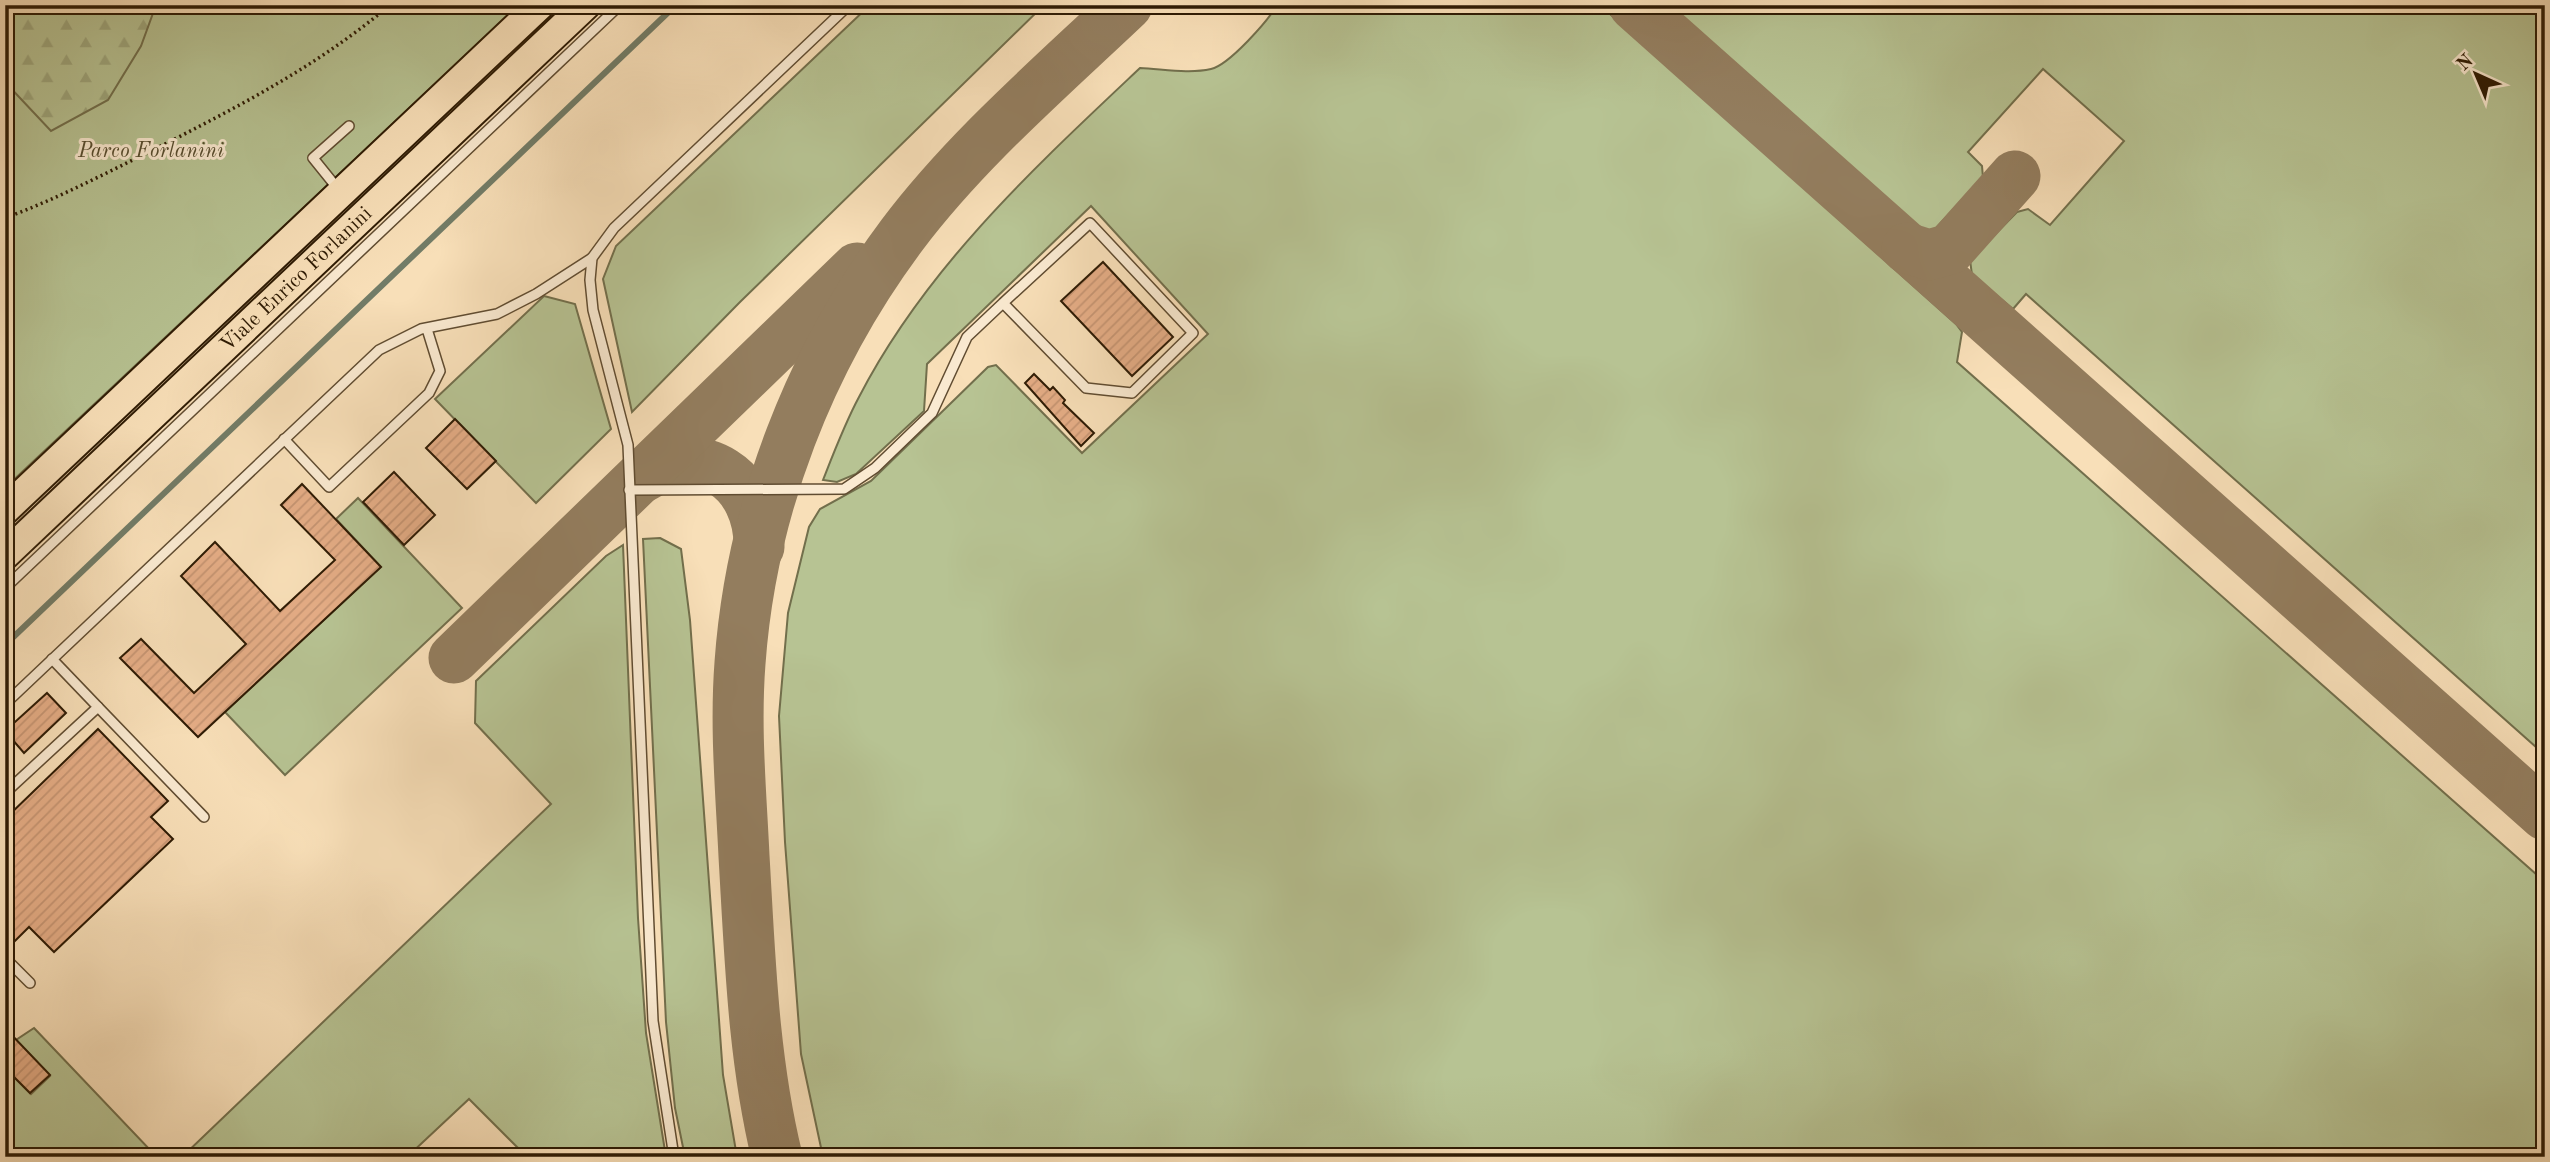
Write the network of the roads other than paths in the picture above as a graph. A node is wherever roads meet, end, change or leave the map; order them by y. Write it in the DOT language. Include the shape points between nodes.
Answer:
graph roads {
  1 [pos="540,5"];
  2 [pos="586,5"];
  3 [pos="620,5"];
  4 [pos="849,5"];
  5 [pos="349,125"];
  6 [pos="341,193"];
  7 [pos="592,258"];
  8 [pos="1003,303"];
  9 [pos="427,328"];
  10 [pos="284,439"];
  11 [pos="629,490"];
  12 [pos="5,510"];
  13 [pos="5,555"];
  14 [pos="5,588"];
  15 [pos="52,659"];
  16 [pos="5,704"];
  17 [pos="98,707"];
  18 [pos="5,793"];
  19 [pos="204,817"];
  20 [pos="5,958"];
  21 [pos="30,983"];
  22 [pos="674,1157"];
  1 -- 6 [label="main road, Viale Enrico Forlanini"];
  2 -- 13 [label="main road, Viale Enrico Forlanini"];
  3 -- 14 [label="lane"];
  4 -- 7 [label="lane" via="614,228"];
  5 -- 6 [label="lane" via="313,158"];
  6 -- 12 [label="main road, Viale Enrico Forlanini"];
  7 -- 9 [label="lane" via="497,314"];
  7 -- 11 [label="lane" via="593,310 628,445"];
  8 -- 8 [label="lane" via="1086,388 1132,393 1193,334 1090,223"];
  8 -- 11 [label="lane" via="967,337 932,413 875,468 844,489"];
  9 -- 10 [label="lane" via="379,350"];
  9 -- 10 [label="lane" via="440,371 429,393 330,487"];
  10 -- 15 [label="lane"];
  11 -- 22 [label="lane" via="653,1021"];
  15 -- 16 [label="lane"];
  15 -- 17 [label="lane"];
  17 -- 18 [label="lane"];
  17 -- 19 [label="lane"];
  20 -- 21 [label="lane"];
}
